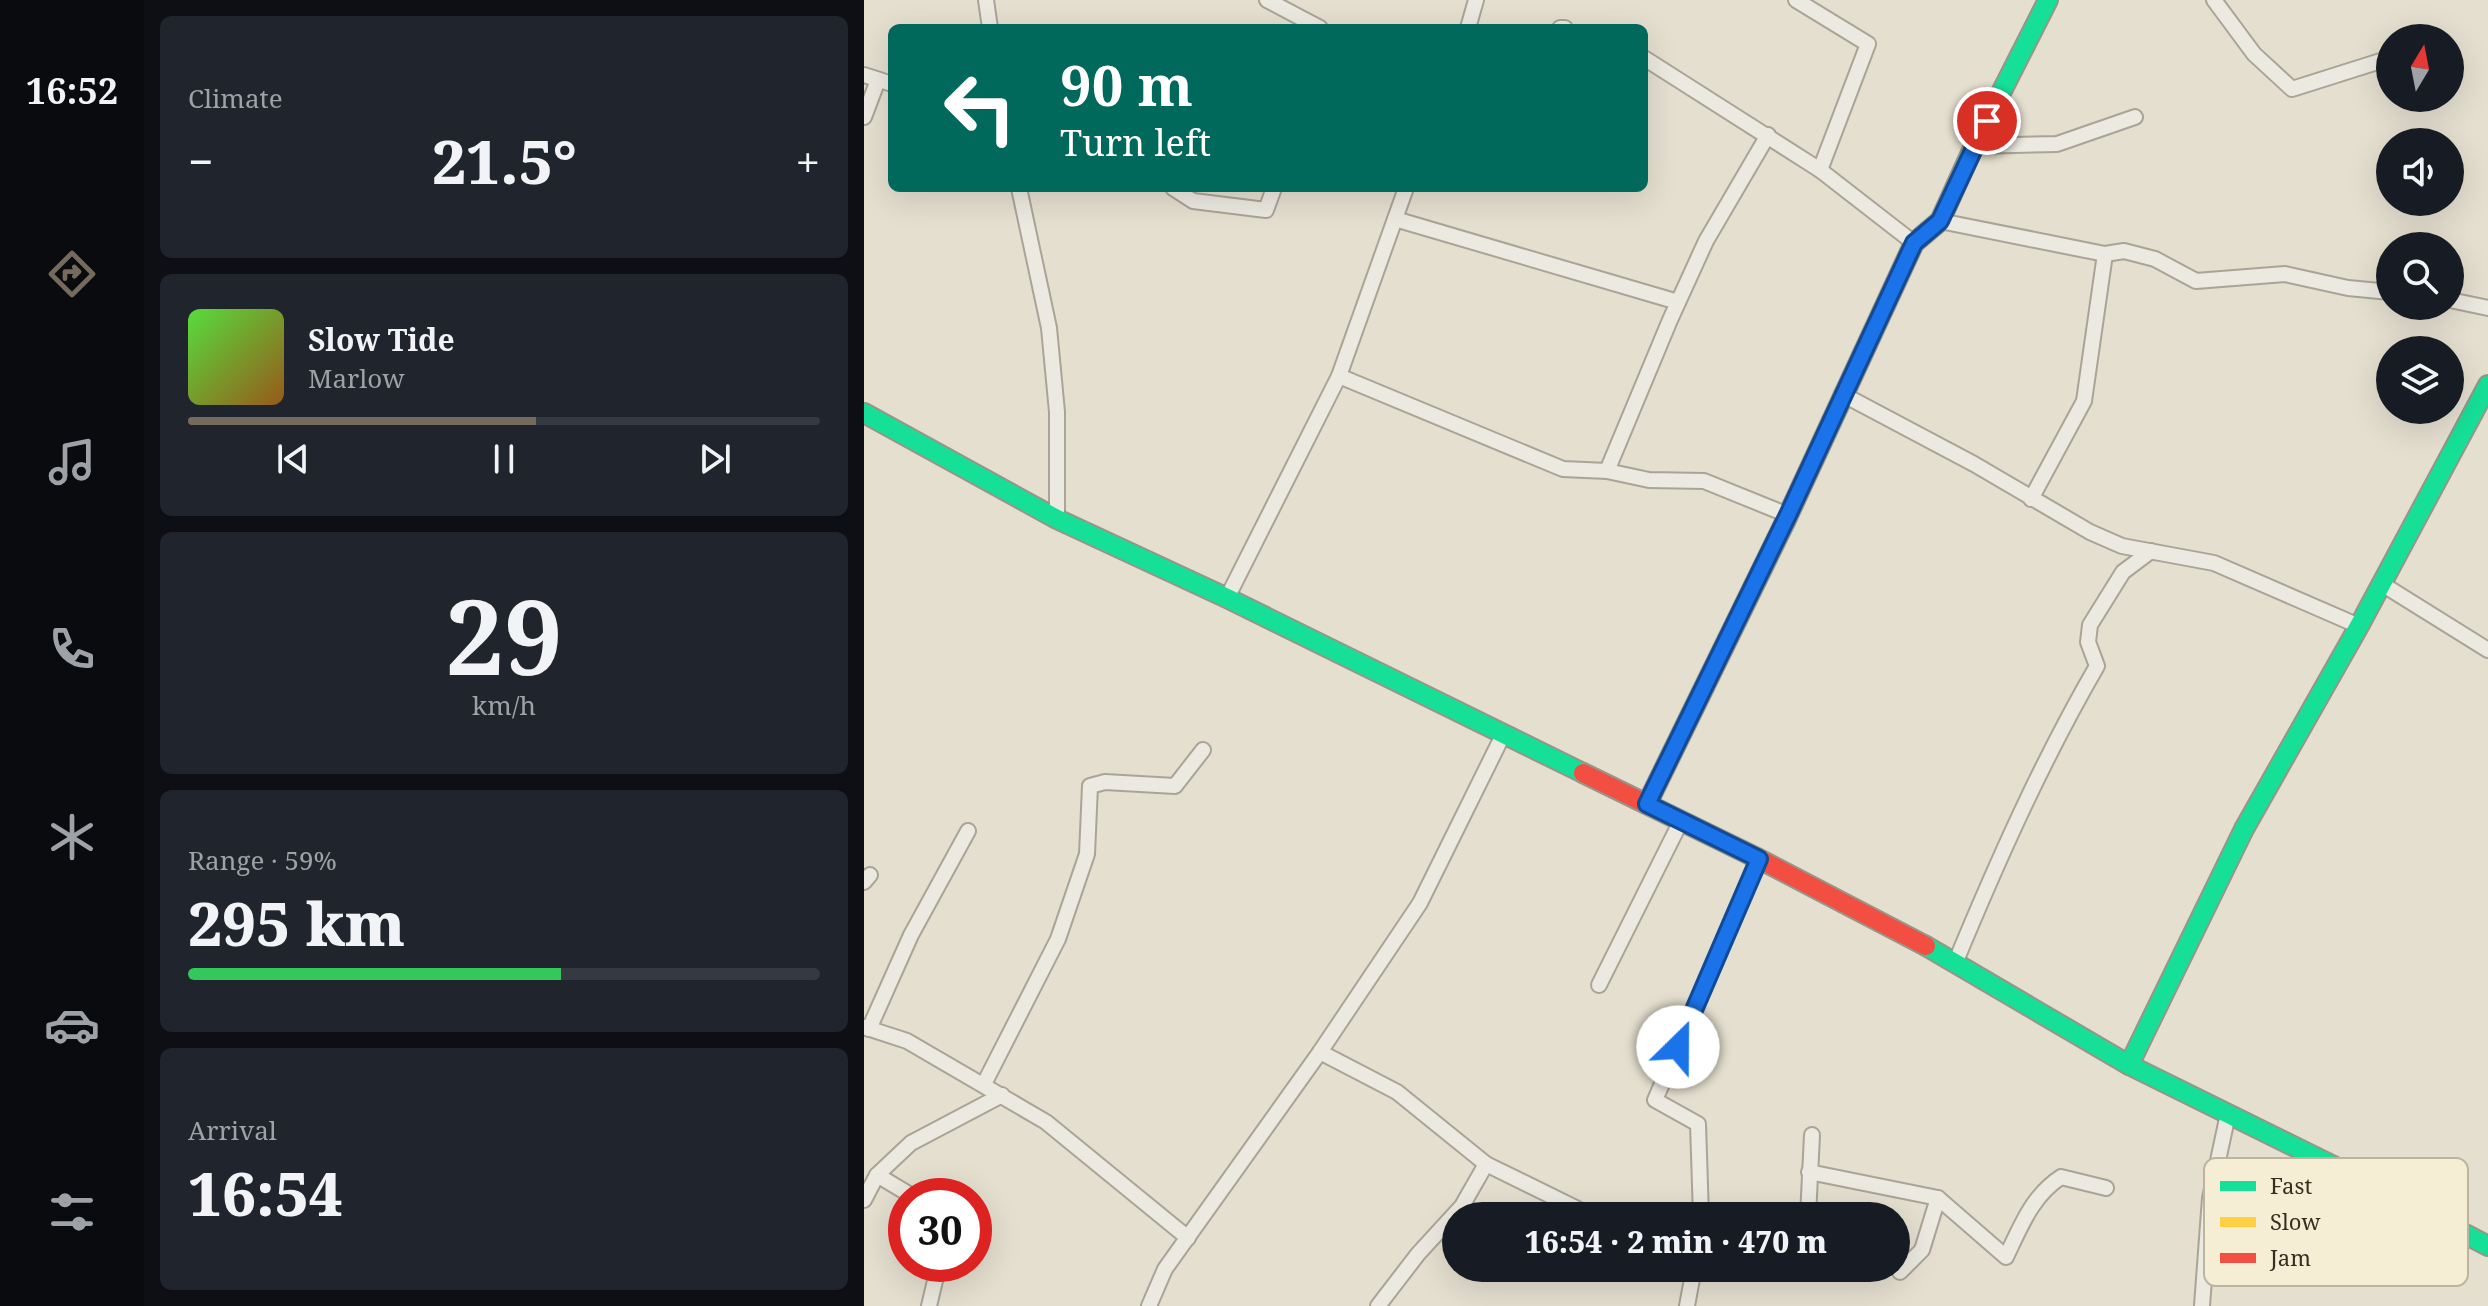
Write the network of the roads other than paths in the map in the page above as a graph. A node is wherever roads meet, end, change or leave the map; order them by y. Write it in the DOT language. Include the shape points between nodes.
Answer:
graph roads {
  1 [pos="986,0"];
  2 [pos="1267,0"];
  3 [pos="1476,0"];
  4 [pos="1796,0"];
  5 [pos="2048,0"];
  6 [pos="2214,0"];
  7 [pos="989,24"];
  8 [pos="1312,24"];
  9 [pos="1469,24"];
  10 [pos="1648,60"];
  11 [pos="2376,62"];
  12 [pos="878,80"];
  13 [pos="864,117"];
  14 [pos="2135,117"];
  15 [pos="1768,135"];
  16 [pos="1974,146"];
  17 [pos="1820,170"];
  18 [pos="1020,192"];
  19 [pos="1179,192"];
  20 [pos="1273,192"];
  21 [pos="1405,192"];
  22 [pos="1395,219"];
  23 [pos="1940,221"];
  24 [pos="1914,243"];
  25 [pos="2105,254"];
  26 [pos="2376,291"];
  27 [pos="1678,302"];
  28 [pos="2464,303"];
  29 [pos="2488,308"];
  30 [pos="1339,376"];
  31 [pos="2488,385"];
  32 [pos="1842,394"];
  33 [pos="864,413"];
  34 [pos="1607,471"];
  35 [pos="2031,499"];
  36 [pos="1788,515"];
  37 [pos="1057,519"];
  38 [pos="2151,551"];
  39 [pos="2382,584"];
  40 [pos="1227,598"];
  41 [pos="2359,626"];
  42 [pos="2488,650"];
  43 [pos="1504,733"];
  44 [pos="1203,750"];
  45 [pos="1647,804"];
  46 [pos="1681,821"];
  47 [pos="968,831"];
  48 [pos="1759,859"];
  49 [pos="1956,961"];
  50 [pos="1599,985"];
  51 [pos="867,1028"];
  52 [pos="1320,1052"];
  53 [pos="2129,1065"];
  54 [pos="984,1084"];
  55 [pos="1002,1095"];
  56 [pos="2228,1114"];
  57 [pos="1812,1135"];
  58 [pos="2219,1158"];
  59 [pos="2317,1158"];
  60 [pos="1486,1164"];
  61 [pos="1809,1172"];
  62 [pos="877,1175"];
  63 [pos="888,1182"];
  64 [pos="2106,1188"];
  65 [pos="1938,1198"];
  66 [pos="864,1200"];
  67 [pos="1563,1202"];
  68 [pos="1701,1202"];
  69 [pos="1808,1202"];
  70 [pos="2468,1236"];
  71 [pos="1188,1238"];
  72 [pos="2488,1246"];
  73 [pos="1910,1262"];
  74 [pos="2204,1279"];
  75 [pos="935,1282"];
  76 [pos="1691,1282"];
  77 [pos="929,1306"];
  78 [pos="1149,1306"];
  79 [pos="1378,1306"];
  80 [pos="1687,1306"];
  81 [pos="2202,1306"];
  1 -- 7 [label="street"];
  2 -- 8 [label="street"];
  3 -- 9 [label="street"];
  4 -- 17 [label="street" via="1868,44"];
  5 -- 16 [label="street"];
  6 -- 11 [label="street" via="2254,54 2292,89"];
  10 -- 15 [label="street"];
  12 -- 13 [label="street"];
  14 -- 16 [label="street" via="2057,144"];
  15 -- 17 [label="street"];
  15 -- 27 [label="street" via="1706,241"];
  16 -- 23 [label="street"];
  17 -- 24 [label="street"];
  18 -- 37 [label="street" via="1049,328 1057,412"];
  19 -- 20 [label="street" via="1193,201 1266,210"];
  21 -- 22 [label="street"];
  22 -- 27 [label="street"];
  22 -- 30 [label="street"];
  23 -- 24 [label="street"];
  23 -- 25 [label="street"];
  24 -- 32 [label="street"];
  25 -- 26 [label="street" via="2124,251 2155,259 2196,281 2285,274"];
  25 -- 35 [label="street" via="2084,401"];
  27 -- 34 [label="street"];
  28 -- 29 [label="street"];
  30 -- 34 [label="street" via="1563,469"];
  30 -- 40 [label="street"];
  31 -- 39 [label="street"];
  32 -- 35 [label="street"];
  32 -- 36 [label="street"];
  33 -- 37 [label="street"];
  34 -- 36 [label="street" via="1649,480 1704,481"];
  35 -- 38 [label="street" via="2122,546"];
  36 -- 45 [label="street"];
  37 -- 40 [label="street"];
  38 -- 41 [label="street" via="2214,563"];
  38 -- 49 [label="street" via="2123,572 2090,625 2088,642 2097,666 2052,744"];
  39 -- 41 [label="street"];
  39 -- 42 [label="street"];
  40 -- 43 [label="street"];
  41 -- 53 [label="street" via="2244,829"];
  43 -- 45 [label="street"];
  43 -- 52 [label="street" via="1420,903"];
  44 -- 54 [label="street" via="1175,786 1090,786 1087,854 1058,939"];
  45 -- 46 [label="street"];
  46 -- 48 [label="street"];
  46 -- 50 [label="street"];
  47 -- 51 [label="street"];
  48 -- 49 [label="street"];
  48 -- 68 [label="street" via="1655,1100 1698,1124"];
  49 -- 53 [label="street"];
  51 -- 54 [label="street" via="907,1041"];
  52 -- 60 [label="street" via="1397,1092"];
  52 -- 71 [label="street"];
  53 -- 56 [label="street"];
  54 -- 55 [label="street"];
  55 -- 62 [label="street" via="911,1143"];
  55 -- 71 [label="street" via="1046,1122"];
  56 -- 58 [label="street"];
  56 -- 59 [label="street"];
  57 -- 61 [label="street"];
  60 -- 67 [label="street"];
  60 -- 79 [label="street" via="1462,1206"];
  61 -- 65 [label="street"];
  61 -- 69 [label="street"];
  62 -- 63 [label="street"];
  62 -- 66 [label="street"];
  64 -- 65 [label="street" via="2061,1177 2046,1187 2006,1257"];
  65 -- 73 [label="street" via="1922,1250"];
  70 -- 72 [label="street"];
  71 -- 78 [label="street" via="1165,1269"];
  74 -- 81 [label="street"];
  75 -- 77 [label="street"];
  76 -- 80 [label="street"];
}
